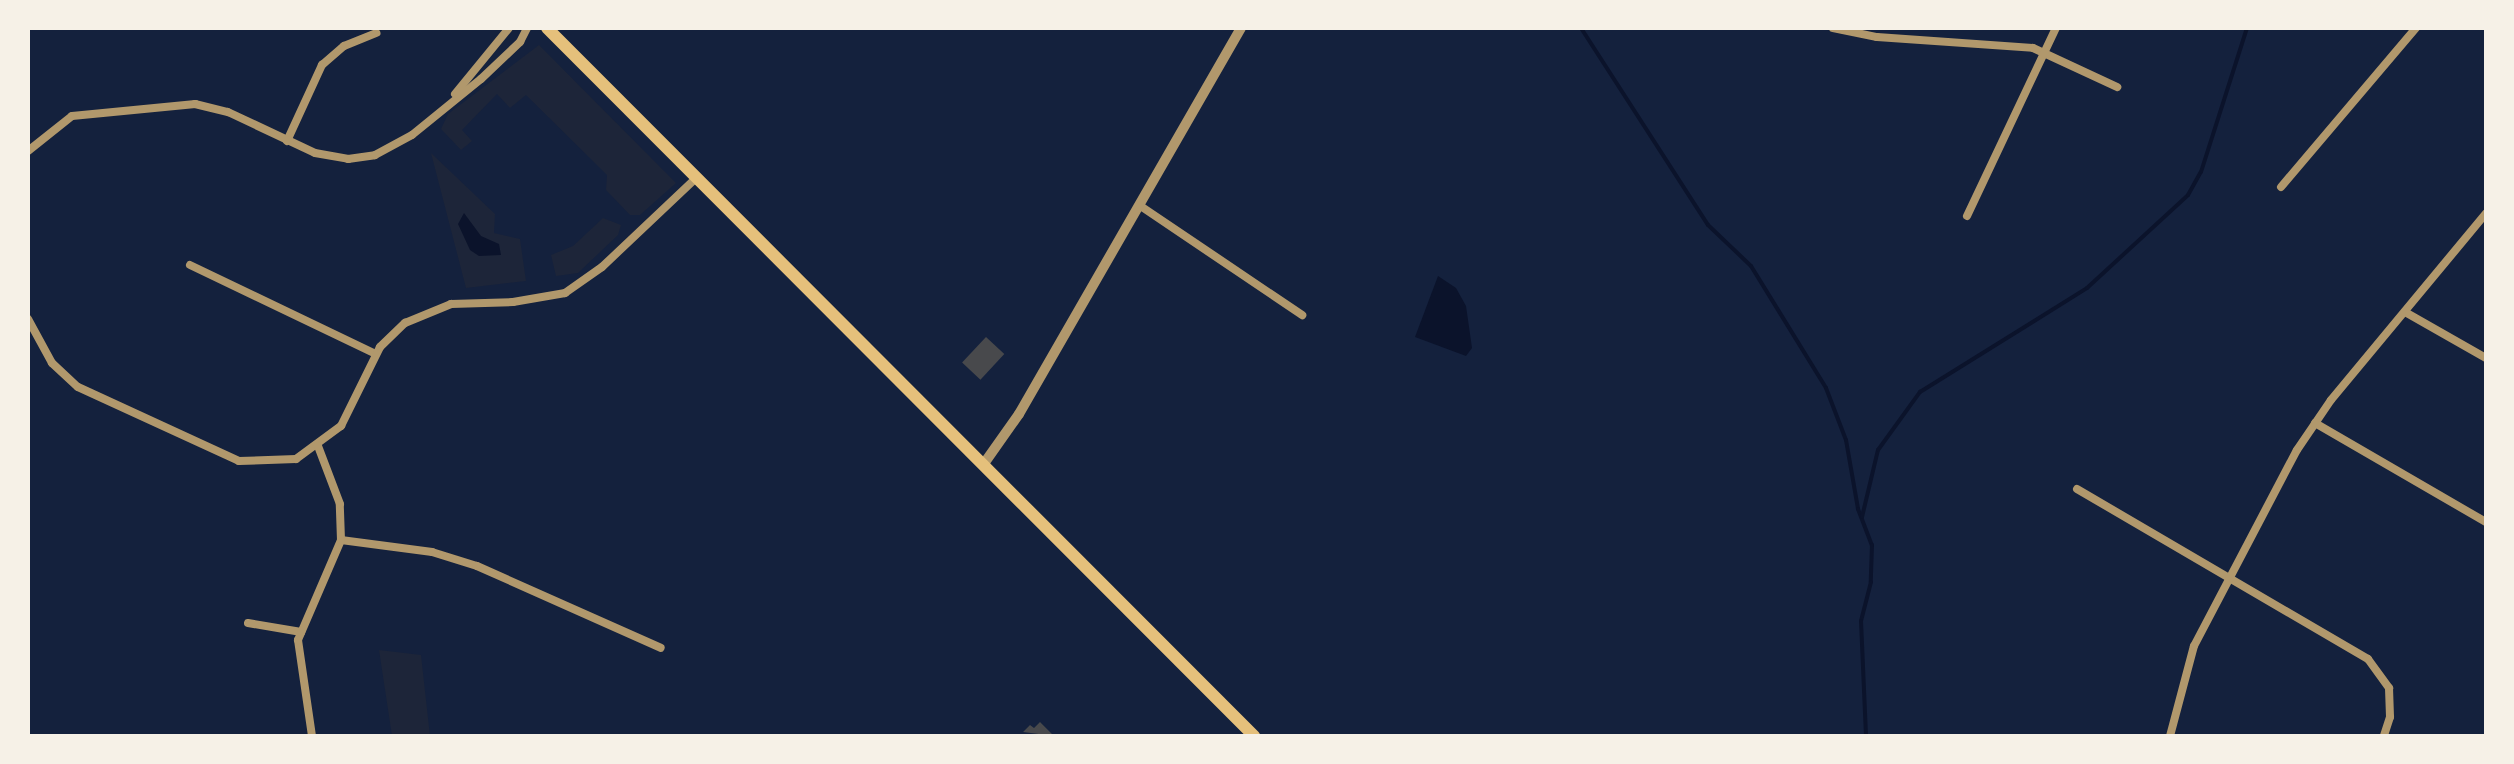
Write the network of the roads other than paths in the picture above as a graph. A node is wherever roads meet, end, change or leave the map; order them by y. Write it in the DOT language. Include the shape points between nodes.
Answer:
graph roads {
  1 [pos="509,28"];
  2 [pos="527,28"];
  3 [pos="547,28"];
  4 [pos="1241,28"];
  5 [pos="1833,28"];
  6 [pos="2056,28"];
  7 [pos="2416,28"];
  8 [pos="1879,32"];
  9 [pos="376,33"];
  10 [pos="2047,53"];
  11 [pos="2117,87"];
  12 [pos="453,98"];
  13 [pos="287,141"];
  14 [pos="28,151"];
  15 [pos="696,178"];
  16 [pos="2281,187"];
  17 [pos="1139,205"];
  18 [pos="2486,213"];
  19 [pos="1967,216"];
  20 [pos="190,265"];
  21 [pos="2405,312"];
  22 [pos="1302,315"];
  23 [pos="28,319"];
  24 [pos="376,354"];
  25 [pos="2486,358"];
  26 [pos="2315,423"];
  27 [pos="318,446"];
  28 [pos="983,465"];
  29 [pos="2077,489"];
  30 [pos="2486,522"];
  31 [pos="341,540"];
  32 [pos="2227,577"];
  33 [pos="248,623"];
  34 [pos="301,632"];
  35 [pos="661,648"];
  36 [pos="312,736"];
  37 [pos="1254,736"];
  38 [pos="2170,736"];
  39 [pos="2384,736"];
  1 -- 12 [label="street" via="471,69"];
  2 -- 12 [label="street" via="520,42"];
  3 -- 15 [label="highway"];
  4 -- 17 [label="street"];
  5 -- 8 [label="street"];
  6 -- 10 [label="street"];
  7 -- 16 [label="street"];
  8 -- 10 [label="street" via="2010,44"];
  9 -- 13 [label="street" via="344,46 322,65"];
  10 -- 11 [label="street"];
  10 -- 19 [label="street"];
  12 -- 13 [label="street" via="412,135 375,155 348,159"];
  13 -- 14 [label="street" via="228,112 195,104 72,116"];
  15 -- 24 [label="street" via="602,267 565,293 434,308 405,323"];
  15 -- 28 [label="highway"];
  17 -- 22 [label="street"];
  17 -- 28 [label="street" via="1019,414"];
  18 -- 21 [label="street"];
  20 -- 24 [label="street"];
  21 -- 25 [label="street"];
  21 -- 26 [label="street"];
  23 -- 27 [label="street" via="52,363 78,387 239,461 296,459"];
  24 -- 27 [label="street" via="341,426"];
  26 -- 30 [label="street"];
  26 -- 32 [label="street"];
  27 -- 31 [label="street" via="340,504"];
  28 -- 37 [label="highway"];
  29 -- 32 [label="street"];
  31 -- 34 [label="street"];
  31 -- 35 [label="street" via="432,552 477,566"];
  32 -- 38 [label="street" via="2194,646"];
  32 -- 39 [label="street" via="2377,667 2392,701"];
  33 -- 34 [label="street"];
  34 -- 36 [label="street" via="302,681"];
}
